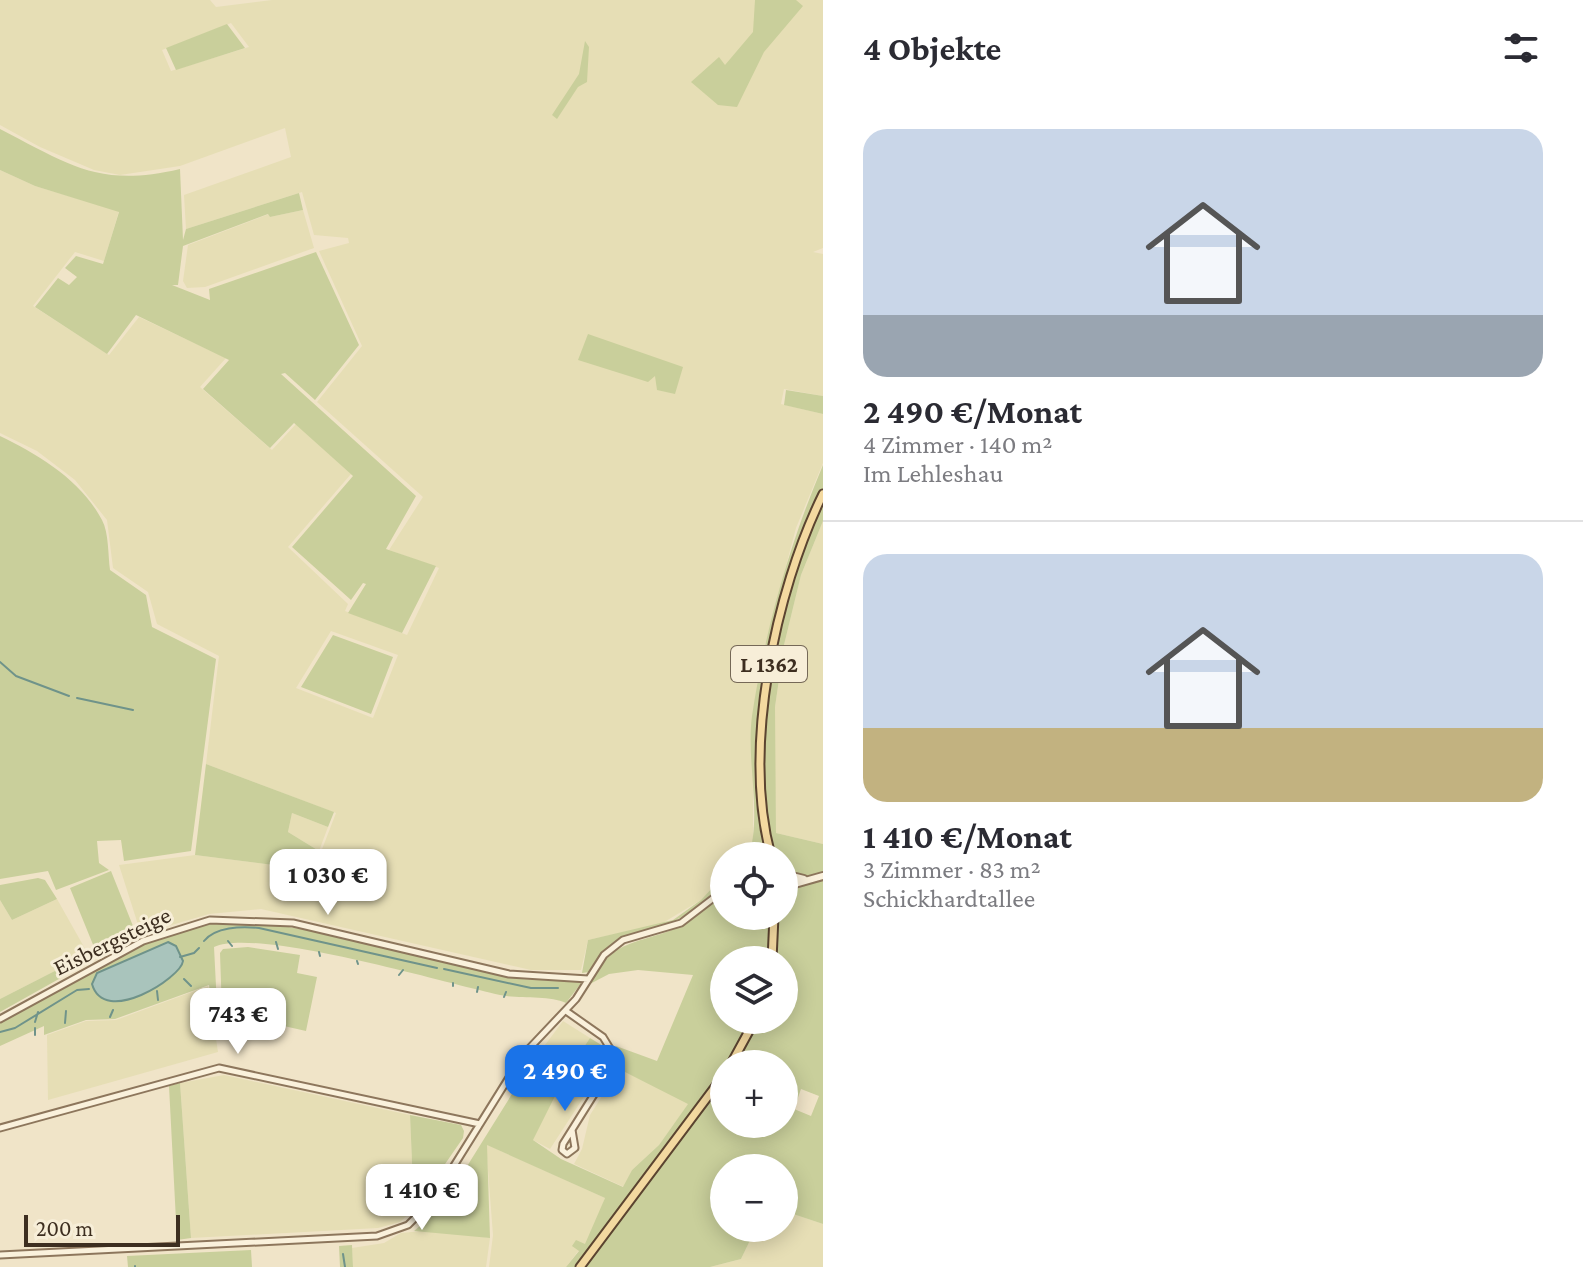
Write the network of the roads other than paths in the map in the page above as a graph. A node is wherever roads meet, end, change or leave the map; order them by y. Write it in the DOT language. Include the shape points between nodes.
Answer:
graph roads {
  1 [pos="823,494"];
  2 [pos="768,842"];
  3 [pos="823,876"];
  4 [pos="798,878"];
  5 [pos="804,879"];
  6 [pos="798,881"];
  7 [pos="710,901"];
  8 [pos="588,979"];
  9 [pos="566,1011"];
  10 [pos="0,1019"];
  11 [pos="710,1094"];
  12 [pos="480,1124"];
  13 [pos="0,1128"];
  14 [pos="572,1130"];
  15 [pos="0,1255"];
  16 [pos="580,1267"];
  1 -- 2 [label="main road, L 1362" via="783,598 768,670 762,756"];
  3 -- 5 [label="street"];
  4 -- 5 [label="street"];
  5 -- 6 [label="street"];
  7 -- 8 [label="street" via="681,923 623,940 604,955"];
  8 -- 9 [label="street"];
  8 -- 10 [label="street, Eisbergsteige" via="509,974 293,923 210,920 143,941"];
  9 -- 12 [label="street" via="523,1055"];
  9 -- 14 [label="street" via="603,1037 614,1055"];
  11 -- 16 [label="main road"];
  12 -- 13 [label="street" via="219,1068"];
  12 -- 15 [label="street" via="421,1214 391,1232"];
}
